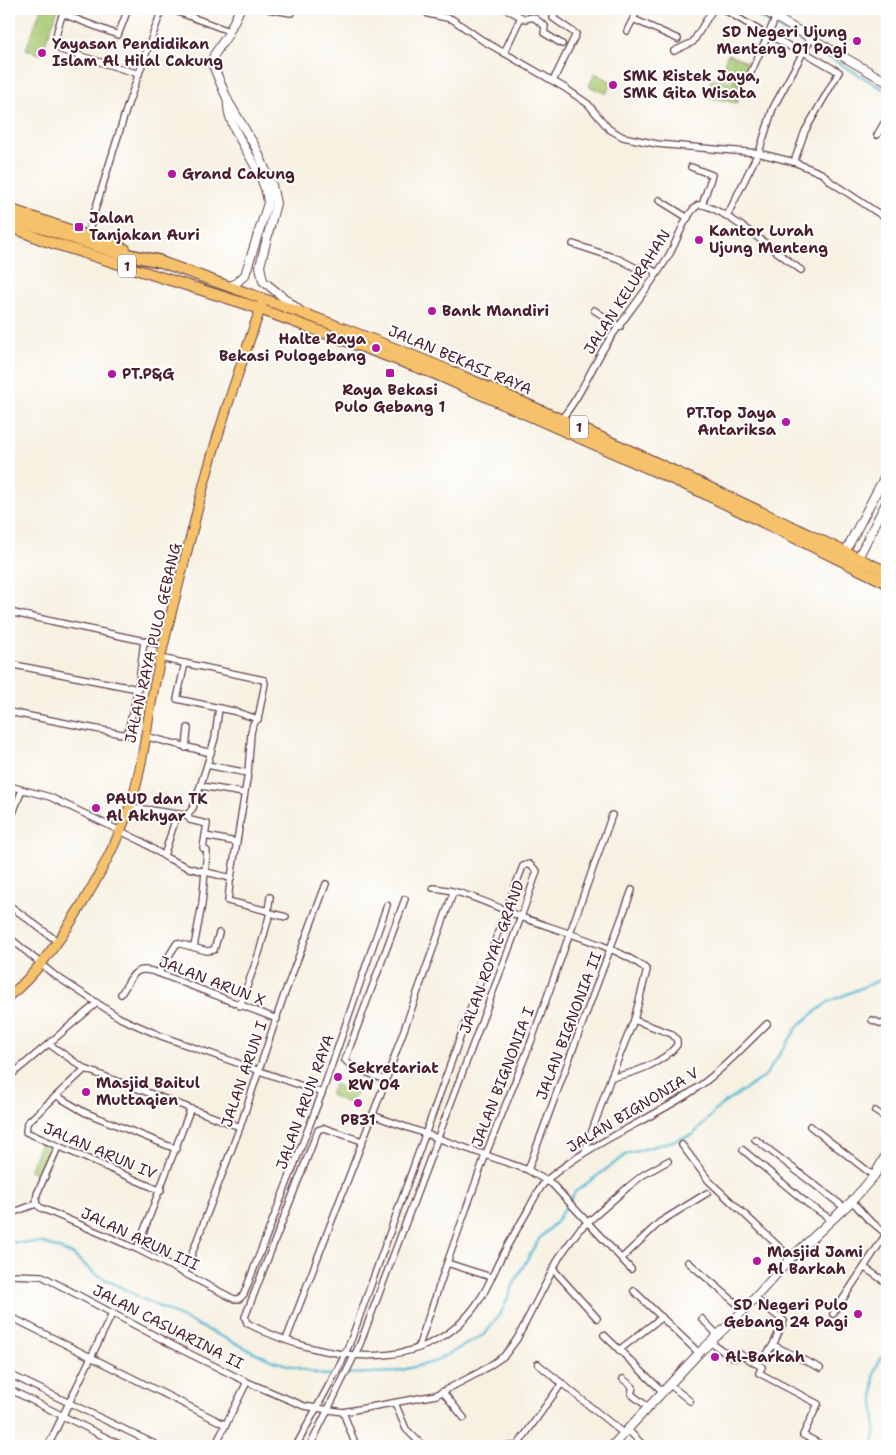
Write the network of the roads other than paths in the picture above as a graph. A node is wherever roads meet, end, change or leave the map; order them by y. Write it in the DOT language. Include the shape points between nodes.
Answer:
graph roads {
  1 [pos="128,9"];
  2 [pos="162,9"];
  3 [pos="170,9"];
  4 [pos="240,9"];
  5 [pos="268,9"];
  6 [pos="292,9"];
  7 [pos="426,9"];
  8 [pos="557,9"];
  9 [pos="638,9"];
  10 [pos="714,9"];
  11 [pos="723,9"];
  12 [pos="761,9"];
  13 [pos="512,10"];
  14 [pos="64,11"];
  15 [pos="521,17"];
  16 [pos="633,19"];
  17 [pos="775,20"];
  18 [pos="229,31"];
  19 [pos="626,31"];
  20 [pos="768,34"];
  21 [pos="678,39"];
  22 [pos="810,39"];
  23 [pos="562,44"];
  24 [pos="796,50"];
  25 [pos="674,51"];
  26 [pos="804,51"];
  27 [pos="504,53"];
  28 [pos="139,74"];
  29 [pos="748,79"];
  30 [pos="553,81"];
  31 [pos="887,82"];
  32 [pos="887,118"];
  33 [pos="877,135"];
  34 [pos="758,153"];
  35 [pos="794,162"];
  36 [pos="691,167"];
  37 [pos="659,200"];
  38 [pos="272,203"];
  39 [pos="702,205"];
  40 [pos="9,209"];
  41 [pos="727,216"];
  42 [pos="9,217"];
  43 [pos="688,218"];
  44 [pos="887,220"];
  45 [pos="9,226"];
  46 [pos="87,236"];
  47 [pos="574,244"];
  48 [pos="159,262"];
  49 [pos="801,270"];
  50 [pos="657,273"];
  51 [pos="228,286"];
  52 [pos="262,304"];
  53 [pos="594,310"];
  54 [pos="300,312"];
  55 [pos="620,326"];
  56 [pos="435,369"];
  57 [pos="561,419"];
  58 [pos="887,472"];
  59 [pos="887,501"];
  60 [pos="760,516"];
  61 [pos="845,552"];
  62 [pos="858,558"];
  63 [pos="887,572"];
  64 [pos="887,583"];
  65 [pos="9,612"];
  66 [pos="144,641"];
  67 [pos="163,645"];
  68 [pos="160,658"];
  69 [pos="184,663"];
  70 [pos="9,664"];
  71 [pos="138,689"];
  72 [pos="219,708"];
  73 [pos="9,712"];
  74 [pos="258,719"];
  75 [pos="188,728"];
  76 [pos="144,736"];
  77 [pos="186,748"];
  78 [pos="211,753"];
  79 [pos="207,765"];
  80 [pos="248,773"];
  81 [pos="9,786"];
  82 [pos="201,786"];
  83 [pos="22,790"];
  84 [pos="244,793"];
  85 [pos="9,802"];
  86 [pos="16,805"];
  87 [pos="130,807"];
  88 [pos="177,814"];
  89 [pos="612,814"];
  90 [pos="187,815"];
  91 [pos="9,823"];
  92 [pos="119,831"];
  93 [pos="205,836"];
  94 [pos="236,842"];
  95 [pos="164,856"];
  96 [pos="203,873"];
  97 [pos="230,882"];
  98 [pos="326,884"];
  99 [pos="433,888"];
  100 [pos="632,890"];
  101 [pos="453,893"];
  102 [pos="270,897"];
  103 [pos="405,900"];
  104 [pos="9,905"];
  105 [pos="387,905"];
  106 [pos="506,910"];
  107 [pos="269,912"];
  108 [pos="286,917"];
  109 [pos="521,917"];
  110 [pos="219,933"];
  111 [pos="570,934"];
  112 [pos="9,937"];
  113 [pos="57,941"];
  114 [pos="194,948"];
  115 [pos="611,950"];
  116 [pos="42,963"];
  117 [pos="158,973"];
  118 [pos="121,994"];
  119 [pos="9,996"];
  120 [pos="97,1002"];
  121 [pos="240,1006"];
  122 [pos="276,1019"];
  123 [pos="634,1020"];
  124 [pos="872,1020"];
  125 [pos="768,1024"];
  126 [pos="887,1026"];
  127 [pos="49,1044"];
  128 [pos="85,1069"];
  129 [pos="260,1071"];
  130 [pos="9,1077"];
  131 [pos="611,1077"];
  132 [pos="386,1080"];
  133 [pos="322,1093"];
  134 [pos="57,1096"];
  135 [pos="190,1110"];
  136 [pos="875,1111"];
  137 [pos="372,1115"];
  138 [pos="887,1119"];
  139 [pos="810,1126"];
  140 [pos="240,1128"];
  141 [pos="425,1135"];
  142 [pos="437,1139"];
  143 [pos="755,1139"];
  144 [pos="362,1140"];
  145 [pos="682,1145"];
  146 [pos="58,1147"];
  147 [pos="176,1149"];
  148 [pos="743,1150"];
  149 [pos="585,1151"];
  150 [pos="887,1153"];
  151 [pos="485,1156"];
  152 [pos="668,1161"];
  153 [pos="528,1170"];
  154 [pos="874,1176"];
  155 [pos="546,1179"];
  156 [pos="161,1191"];
  157 [pos="707,1193"];
  158 [pos="852,1201"];
  159 [pos="36,1204"];
  160 [pos="845,1208"];
  161 [pos="9,1214"];
  162 [pos="832,1220"];
  163 [pos="587,1222"];
  164 [pos="137,1249"];
  165 [pos="622,1258"];
  166 [pos="791,1258"];
  167 [pos="447,1262"];
  168 [pos="688,1262"];
  169 [pos="865,1268"];
  170 [pos="553,1269"];
  171 [pos="631,1269"];
  172 [pos="185,1272"];
  173 [pos="9,1274"];
  174 [pos="491,1278"];
  175 [pos="887,1283"];
  176 [pos="634,1291"];
  177 [pos="754,1298"];
  178 [pos="234,1299"];
  179 [pos="744,1310"];
  180 [pos="112,1314"];
  181 [pos="833,1314"];
  182 [pos="9,1316"];
  183 [pos="662,1317"];
  184 [pos="597,1318"];
  185 [pos="702,1319"];
  186 [pos="604,1335"];
  187 [pos="720,1336"];
  188 [pos="286,1340"];
  189 [pos="711,1343"];
  190 [pos="773,1345"];
  191 [pos="418,1348"];
  192 [pos="620,1350"];
  193 [pos="699,1353"];
  194 [pos="345,1354"];
  195 [pos="766,1355"];
  196 [pos="355,1356"];
  197 [pos="92,1357"];
  198 [pos="538,1364"];
  199 [pos="820,1368"];
  200 [pos="9,1374"];
  201 [pos="623,1379"];
  202 [pos="247,1382"];
  203 [pos="562,1383"];
  204 [pos="669,1384"];
  205 [pos="9,1389"];
  206 [pos="443,1392"];
  207 [pos="662,1392"];
  208 [pos="690,1401"];
  209 [pos="395,1402"];
  210 [pos="69,1403"];
  211 [pos="328,1407"];
  212 [pos="648,1407"];
  213 [pos="315,1409"];
  214 [pos="343,1412"];
  215 [pos="63,1416"];
  216 [pos="464,1418"];
  217 [pos="226,1426"];
  218 [pos="626,1432"];
  219 [pos="48,1446"];
  220 [pos="123,1446"];
  221 [pos="159,1446"];
  222 [pos="216,1446"];
  223 [pos="296,1446"];
  224 [pos="310,1446"];
  225 [pos="356,1446"];
  226 [pos="423,1446"];
  227 [pos="509,1446"];
  228 [pos="513,1446"];
  229 [pos="517,1446"];
  230 [pos="612,1446"];
  231 [pos="644,1446"];
  232 [pos="824,1446"];
  1 -- 14 [label="street" via="118,35"];
  2 -- 28 [label="street"];
  3 -- 18 [label="street"];
  4 -- 18 [label="street"];
  5 -- 6 [label="street" via="290,14"];
  7 -- 27 [label="street" via="428,14 452,19"];
  8 -- 30 [label="street" via="553,18 576,35"];
  9 -- 16 [label="street"];
  10 -- 25 [label="street" via="693,42"];
  11 -- 20 [label="street"];
  12 -- 17 [label="street"];
  13 -- 15 [label="street"];
  14 -- 28 [label="street" via="56,46"];
  15 -- 23 [label="street" via="529,20 533,17 545,26 544,33"];
  15 -- 27 [label="street"];
  16 -- 19 [label="street"];
  16 -- 21 [label="street"];
  17 -- 20 [label="street"];
  17 -- 22 [label="street"];
  18 -- 38 [label="street" via="212,63 228,101 230,122 257,168"];
  20 -- 24 [label="street"];
  20 -- 29 [label="street"];
  22 -- 26 [label="street"];
  22 -- 31 [label="street"];
  26 -- 34 [label="street" via="773,108"];
  26 -- 35 [label="street" via="839,73 805,131"];
  27 -- 30 [label="street"];
  28 -- 46 [label="street"];
  30 -- 34 [label="street" via="578,96 609,129 623,137 657,144"];
  32 -- 33 [label="street"];
  34 -- 35 [label="street"];
  34 -- 41 [label="street"];
  35 -- 44 [label="street" via="822,174"];
  36 -- 39 [label="street" via="712,174"];
  37 -- 43 [label="street"];
  38 -- 51 [label="street" via="245,275 236,284"];
  38 -- 54 [label="street" via="261,274 263,281"];
  39 -- 41 [label="street"];
  39 -- 43 [label="street, JALAN KELURAHAN" via="695,207"];
  40 -- 46 [label="highway, JALAN BEKASI RAYA / 1"];
  41 -- 49 [label="street"];
  42 -- 48 [label="highway" via="119,253"];
  43 -- 50 [label="street, JALAN KELURAHAN"];
  45 -- 52 [label="highway, JALAN BEKASI RAYA / 1" via="43,240"];
  46 -- 48 [label="highway, JALAN BEKASI RAYA / 1"];
  47 -- 50 [label="street" via="638,269 644,265"];
  48 -- 51 [label="highway, JALAN BEKASI RAYA / 1"];
  50 -- 55 [label="street, JALAN KELURAHAN"];
  51 -- 52 [label="highway, JALAN BEKASI RAYA / 1"];
  52 -- 54 [label="highway, JALAN BEKASI RAYA / 1"];
  52 -- 56 [label="highway, JALAN BEKASI RAYA / 1"];
  52 -- 67 [label="main road, JALAN RAYA PULO GEBANG" via="207,476"];
  53 -- 55 [label="street"];
  54 -- 56 [label="highway, JALAN BEKASI RAYA / 1"];
  55 -- 57 [label="street, JALAN KELURAHAN"];
  56 -- 57 [label="highway, JALAN BEKASI RAYA / 1"];
  56 -- 60 [label="highway, JALAN BEKASI RAYA / 1"];
  57 -- 60 [label="highway, JALAN BEKASI RAYA / 1" via="668,467"];
  58 -- 61 [label="street"];
  59 -- 62 [label="street"];
  60 -- 61 [label="highway, JALAN BEKASI RAYA / 1"];
  60 -- 64 [label="highway, JALAN BEKASI RAYA / 1"];
  61 -- 62 [label="highway, JALAN BEKASI RAYA / 1"];
  62 -- 63 [label="highway, JALAN BEKASI RAYA / 1"];
  65 -- 66 [label="street"];
  66 -- 67 [label="street"];
  66 -- 71 [label="street"];
  67 -- 68 [label="main road, JALAN RAYA PULO GEBANG"];
  68 -- 69 [label="street"];
  68 -- 76 [label="main road, JALAN RAYA PULO GEBANG"];
  69 -- 72 [label="street" via="177,699"];
  69 -- 74 [label="street" via="264,680"];
  70 -- 71 [label="street"];
  71 -- 73 [label="street" via="126,735"];
  72 -- 74 [label="street"];
  72 -- 78 [label="street"];
  74 -- 80 [label="street" via="251,733"];
  75 -- 77 [label="street"];
  76 -- 77 [label="street"];
  76 -- 87 [label="main road, JALAN RAYA PULO GEBANG"];
  77 -- 78 [label="street"];
  78 -- 79 [label="street"];
  79 -- 80 [label="street"];
  79 -- 82 [label="street"];
  80 -- 84 [label="street"];
  81 -- 83 [label="street"];
  82 -- 84 [label="street"];
  82 -- 90 [label="street"];
  83 -- 86 [label="street"];
  83 -- 92 [label="street" via="50,797"];
  84 -- 94 [label="street"];
  85 -- 86 [label="street"];
  86 -- 91 [label="street"];
  87 -- 88 [label="street"];
  87 -- 92 [label="main road, JALAN RAYA PULO GEBANG"];
  88 -- 90 [label="street"];
  88 -- 95 [label="street"];
  89 -- 111 [label="street, JALAN BIGNONIA I"];
  90 -- 93 [label="street" via="190,820 207,824"];
  92 -- 95 [label="street"];
  92 -- 113 [label="main road, JALAN RAYA PULO GEBANG" via="93,884"];
  93 -- 94 [label="street"];
  93 -- 96 [label="street" via="203,848 207,851"];
  94 -- 96 [label="street" via="231,878"];
  95 -- 96 [label="street"];
  96 -- 114 [label="street" via="202,904"];
  97 -- 107 [label="street" via="228,901"];
  98 -- 122 [label="street, JALAN ARUN I"];
  99 -- 101 [label="street"];
  100 -- 115 [label="street, JALAN BIGNONIA II"];
  101 -- 106 [label="street"];
  101 -- 132 [label="street"];
  102 -- 107 [label="street"];
  103 -- 132 [label="street" via="345,1060 352,1067"];
  104 -- 113 [label="street"];
  105 -- 133 [label="street, JALAN ARUN RAYA"];
  106 -- 109 [label="street"];
  106 -- 109 [label="street, JALAN ROYAL GRAND" via="523,866 529,864 537,871"];
  106 -- 141 [label="street, JALAN ROYAL GRAND"];
  107 -- 108 [label="street"];
  107 -- 121 [label="street" via="259,953"];
  109 -- 111 [label="street"];
  109 -- 142 [label="street, JALAN ROYAL GRAND"];
  110 -- 114 [label="street" via="214,950"];
  111 -- 115 [label="street"];
  111 -- 151 [label="street, JALAN BIGNONIA I"];
  112 -- 116 [label="street"];
  113 -- 116 [label="main road, JALAN RAYA PULO GEBANG"];
  114 -- 117 [label="street" via="177,943"];
  115 -- 123 [label="street" via="647,970"];
  115 -- 153 [label="street, JALAN BIGNONIA II"];
  116 -- 119 [label="main road, JALAN RAYA PULO GEBANG"];
  116 -- 120 [label="street" via="53,974"];
  117 -- 118 [label="street, JALAN ARUN X" via="138,969"];
  117 -- 121 [label="street, JALAN ARUN X"];
  120 -- 127 [label="street"];
  120 -- 129 [label="street" via="143,1029"];
  121 -- 122 [label="street, JALAN ARUN X"];
  122 -- 129 [label="street, JALAN ARUN I"];
  123 -- 131 [label="street"];
  123 -- 131 [label="street" via="672,1034 677,1045 642,1069"];
  124 -- 126 [label="street"];
  125 -- 149 [label="street, JALAN BIGNONIA V" via="705,1082"];
  127 -- 128 [label="street"];
  127 -- 130 [label="street"];
  128 -- 134 [label="street"];
  128 -- 135 [label="street"];
  129 -- 133 [label="street"];
  129 -- 140 [label="street, JALAN ARUN I"];
  131 -- 149 [label="street"];
  132 -- 137 [label="street"];
  133 -- 178 [label="street, JALAN ARUN RAYA" via="244,1294"];
  134 -- 146 [label="street, JALAN ARUN IV" via="25,1128 28,1134"];
  134 -- 147 [label="street" via="84,1112"];
  135 -- 140 [label="street"];
  135 -- 147 [label="street"];
  136 -- 138 [label="street"];
  137 -- 141 [label="street"];
  137 -- 144 [label="street"];
  139 -- 154 [label="street"];
  140 -- 172 [label="street, JALAN ARUN I"];
  141 -- 142 [label="street"];
  141 -- 194 [label="street, JALAN ROYAL GRAND"];
  142 -- 151 [label="street"];
  142 -- 196 [label="street, JALAN ROYAL GRAND"];
  143 -- 160 [label="street"];
  144 -- 188 [label="street"];
  144 -- 188 [label="street, JALAN BIGNONIA V" via="324,1128 318,1130 247,1309 247,1323"];
  145 -- 166 [label="street" via="709,1181"];
  146 -- 156 [label="street, JALAN ARUN IV"];
  146 -- 159 [label="street" via="37,1194"];
  147 -- 156 [label="street"];
  148 -- 162 [label="street"];
  149 -- 155 [label="street, JALAN BIGNONIA V"];
  150 -- 154 [label="street"];
  151 -- 153 [label="street"];
  151 -- 167 [label="street, JALAN BIGNONIA I"];
  152 -- 163 [label="street, JALAN CASUARINA II" via="643,1175"];
  153 -- 155 [label="street"];
  154 -- 158 [label="street"];
  155 -- 163 [label="street"];
  155 -- 174 [label="street, JALAN BIGNONIA V"];
  156 -- 164 [label="street"];
  157 -- 165 [label="street" via="660,1222"];
  158 -- 160 [label="street"];
  158 -- 169 [label="street" via="886,1233"];
  159 -- 161 [label="street"];
  159 -- 164 [label="street, JALAN ARUN III"];
  160 -- 162 [label="street"];
  162 -- 166 [label="street"];
  163 -- 165 [label="street"];
  163 -- 170 [label="street, JALAN CASUARINA II"];
  164 -- 172 [label="street, JALAN ARUN III"];
  165 -- 171 [label="street"];
  166 -- 177 [label="street"];
  167 -- 174 [label="street"];
  167 -- 191 [label="street, JALAN BIGNONIA I"];
  168 -- 179 [label="street"];
  169 -- 175 [label="street"];
  169 -- 181 [label="street"];
  170 -- 184 [label="street"];
  170 -- 206 [label="street, JALAN CASUARINA II" via="508,1352"];
  172 -- 178 [label="street, JALAN ARUN III"];
  173 -- 180 [label="street, JALAN CASUARINA II" via="42,1276"];
  174 -- 191 [label="street, JALAN BIGNONIA V" via="480,1300 456,1326 441,1338"];
  176 -- 183 [label="street"];
  177 -- 179 [label="street"];
  177 -- 190 [label="street" via="784,1321"];
  179 -- 187 [label="street"];
  180 -- 197 [label="street"];
  180 -- 202 [label="street, JALAN CASUARINA II"];
  182 -- 197 [label="street"];
  183 -- 192 [label="street"];
  183 -- 193 [label="street"];
  185 -- 187 [label="street"];
  186 -- 192 [label="street"];
  187 -- 189 [label="street"];
  188 -- 194 [label="street, JALAN BIGNONIA V"];
  189 -- 193 [label="street"];
  189 -- 232 [label="street" via="734,1358 738,1353 762,1367 759,1373 818,1404 802,1435"];
  190 -- 195 [label="street"];
  190 -- 199 [label="street"];
  191 -- 196 [label="street, JALAN BIGNONIA V" via="390,1356"];
  192 -- 207 [label="street"];
  193 -- 204 [label="street"];
  194 -- 196 [label="street, JALAN BIGNONIA V"];
  194 -- 213 [label="street, JALAN ROYAL GRAND"];
  196 -- 211 [label="street, JALAN ROYAL GRAND"];
  197 -- 210 [label="street"];
  197 -- 217 [label="street"];
  198 -- 203 [label="street"];
  200 -- 210 [label="street"];
  201 -- 212 [label="street" via="634,1388 632,1395"];
  202 -- 213 [label="street, JALAN CASUARINA II"];
  202 -- 217 [label="street"];
  203 -- 218 [label="street"];
  203 -- 229 [label="street"];
  204 -- 207 [label="street"];
  204 -- 208 [label="street"];
  205 -- 215 [label="street"];
  206 -- 209 [label="street, JALAN CASUARINA II"];
  206 -- 216 [label="street"];
  207 -- 212 [label="street"];
  209 -- 214 [label="street, JALAN CASUARINA II"];
  209 -- 226 [label="street" via="406,1429"];
  210 -- 215 [label="street"];
  210 -- 221 [label="street"];
  211 -- 213 [label="street, JALAN CASUARINA II"];
  211 -- 214 [label="street, JALAN CASUARINA II"];
  211 -- 224 [label="street, JALAN ROYAL GRAND"];
  212 -- 218 [label="street"];
  213 -- 223 [label="street, JALAN ROYAL GRAND"];
  214 -- 225 [label="street"];
  215 -- 219 [label="street"];
  215 -- 220 [label="street"];
  217 -- 222 [label="street"];
  218 -- 230 [label="street"];
  218 -- 231 [label="street"];
  227 -- 228 [label="street"];
}
